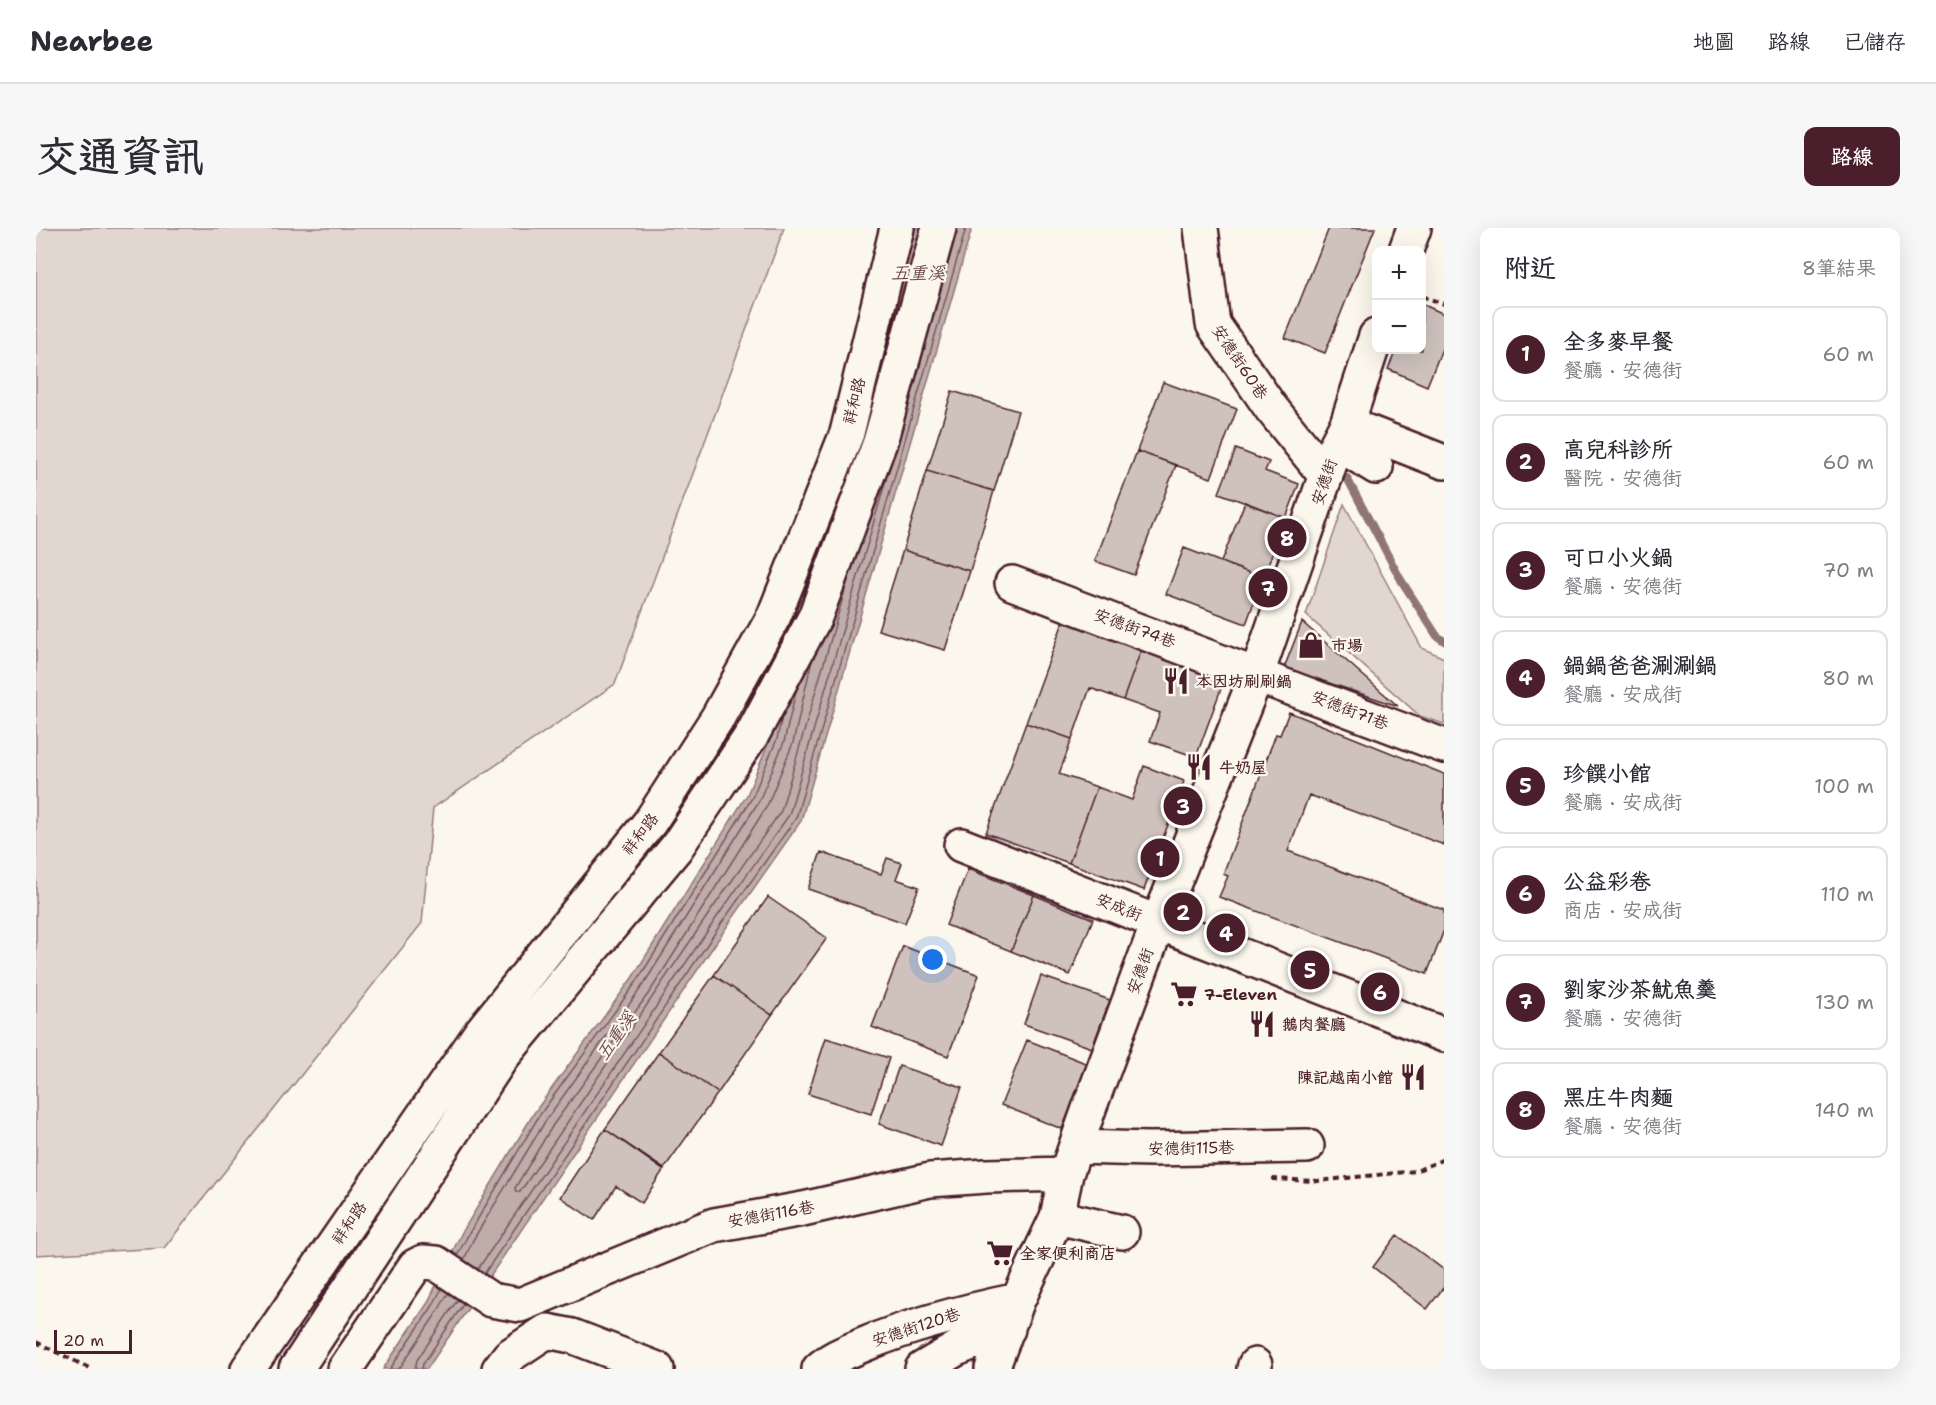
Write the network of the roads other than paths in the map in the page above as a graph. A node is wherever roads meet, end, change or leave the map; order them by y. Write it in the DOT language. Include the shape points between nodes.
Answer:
graph roads {
  1 [pos="897,228"];
  2 [pos="939,228"];
  3 [pos="1201,228"];
  4 [pos="1414,228"];
  5 [pos="1407,246"];
  6 [pos="1372,350"];
  7 [pos="1342,433"];
  8 [pos="1444,462"];
  9 [pos="1376,467"];
  10 [pos="1326,476"];
  11 [pos="1012,583"];
  12 [pos="1257,674"];
  13 [pos="1444,746"];
  14 [pos="961,845"];
  15 [pos="1158,923"];
  16 [pos="1444,1035"];
  17 [pos="1307,1146"];
  18 [pos="1071,1160"];
  19 [pos="1057,1216"];
  20 [pos="1122,1232"];
  21 [pos="1013,1315"];
  22 [pos="655,1368"];
  23 [pos="248,1369"];
  24 [pos="296,1369"];
  25 [pos="345,1369"];
  26 [pos="499,1369"];
  27 [pos="819,1369"];
  28 [pos="922,1369"];
  29 [pos="992,1369"];
  1 -- 23 [label="street, 祥和路" via="846,433 774,616 718,717 650,822 481,1032"];
  2 -- 24 [label="street" via="880,442 815,617 753,733 676,848 502,1057"];
  3 -- 10 [label="street, 安德街60巷" via="1213,324 1271,408"];
  4 -- 5 [label="street"];
  6 -- 7 [label="street, 安德街"];
  7 -- 8 [label="street"];
  7 -- 9 [label="street"];
  7 -- 10 [label="street, 安德街"];
  10 -- 12 [label="street, 安德街"];
  11 -- 12 [label="street, 安德街74巷"];
  12 -- 13 [label="street, 安德街71巷"];
  12 -- 15 [label="street, 安德街"];
  14 -- 15 [label="street, 安成街"];
  15 -- 16 [label="street, 安成街"];
  15 -- 18 [label="street, 安德街"];
  17 -- 18 [label="street, 安德街115巷" via="1150,1149"];
  18 -- 19 [label="street, 安德街"];
  18 -- 25 [label="street, 安德街116巷" via="986,1176 930,1180 803,1209 714,1224 520,1305 491,1300 436,1263 423,1262 415,1266"];
  19 -- 20 [label="street"];
  19 -- 21 [label="street, 安德街"];
  21 -- 27 [label="street, 安德街120巷" via="957,1313 881,1337 830,1359"];
  21 -- 28 [label="street"];
  21 -- 29 [label="street, 安德街"];
  22 -- 26 [label="street" via="572,1336 547,1331 509,1356"];
}
